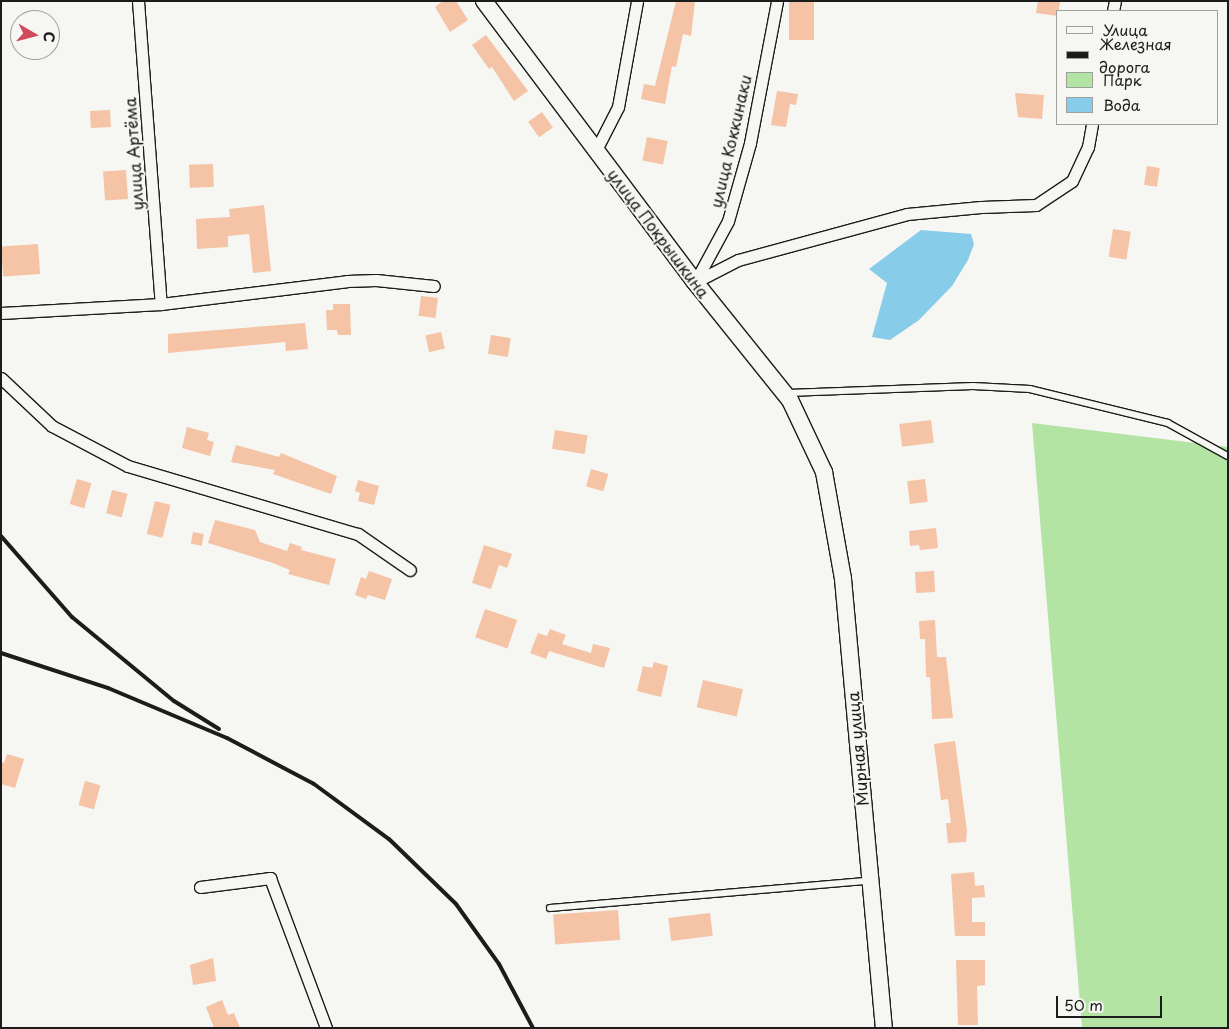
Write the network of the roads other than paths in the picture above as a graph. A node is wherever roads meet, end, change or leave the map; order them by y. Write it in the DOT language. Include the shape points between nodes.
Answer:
graph roads {
  1 [pos="138,1"];
  2 [pos="484,1"];
  3 [pos="637,1"];
  4 [pos="777,1"];
  5 [pos="1092,125"];
  6 [pos="596,150"];
  7 [pos="695,282"];
  8 [pos="434,286"];
  9 [pos="161,304"];
  10 [pos="1,313"];
  11 [pos="1,378"];
  12 [pos="784,393"];
  13 [pos="1228,456"];
  14 [pos="824,472"];
  15 [pos="410,570"];
  16 [pos="868,880"];
  17 [pos="200,887"];
  18 [pos="550,908"];
  19 [pos="326,1028"];
  20 [pos="884,1028"];
  1 -- 9 [label="street, улица Артёма"];
  2 -- 6 [label="street, улица Покрышкина"];
  3 -- 6 [label="street" via="618,107"];
  4 -- 7 [label="street, улица Коккинаки" via="750,143 728,221"];
  5 -- 7 [label="street" via="1088,147 1072,182 1036,205 981,206 907,214 738,260"];
  6 -- 7 [label="street, улица Покрышкина"];
  7 -- 12 [label="street, улица Покрышкина"];
  8 -- 9 [label="street" via="376,280 347,281"];
  9 -- 10 [label="street"];
  11 -- 15 [label="street" via="52,426 128,466 358,534"];
  12 -- 13 [label="lane" via="973,386 1030,389 1168,423"];
  12 -- 14 [label="street, улица Покрышкина"];
  14 -- 16 [label="street, Мирная улица" via="843,578"];
  16 -- 18 [label="lane"];
  16 -- 20 [label="street, Мирная улица"];
  17 -- 19 [label="street" via="270,878"];
}
